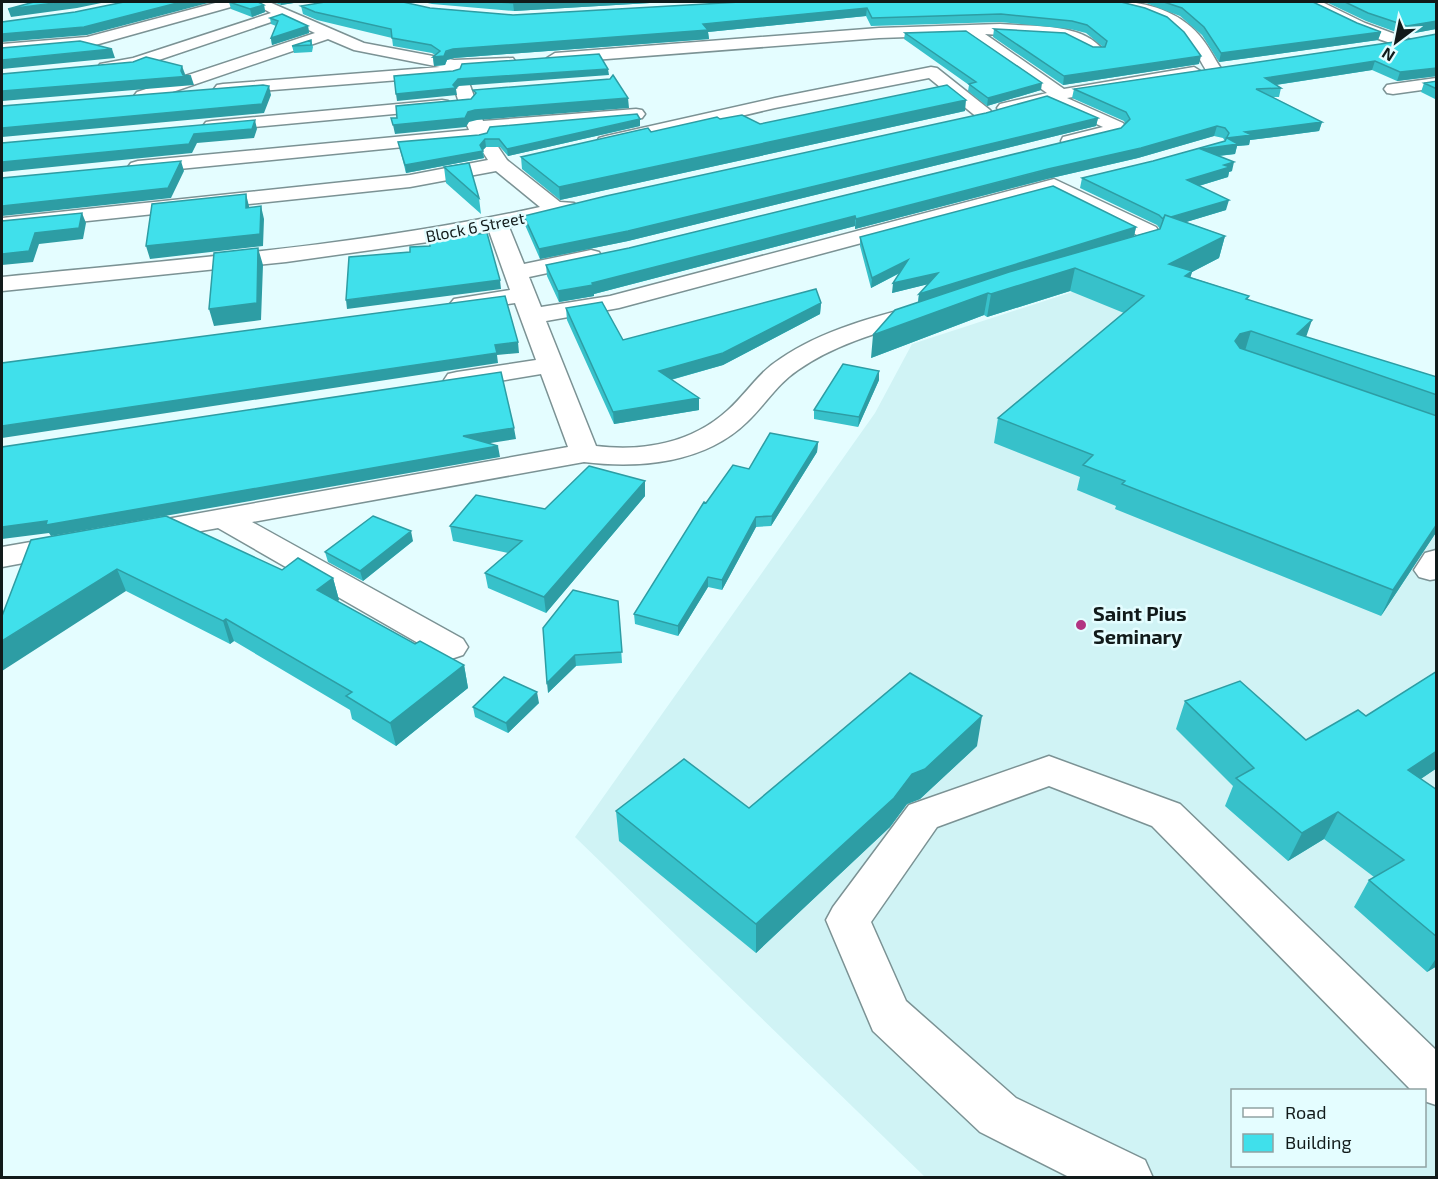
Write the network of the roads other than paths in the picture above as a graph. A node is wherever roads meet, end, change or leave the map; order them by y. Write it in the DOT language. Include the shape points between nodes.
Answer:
graph roads {
  1 [pos="233,2"];
  2 [pos="258,2"];
  3 [pos="1117,2"];
  4 [pos="1312,2"];
  5 [pos="303,7"];
  6 [pos="284,12"];
  7 [pos="969,30"];
  8 [pos="330,33"];
  9 [pos="879,33"];
  10 [pos="1425,38"];
  11 [pos="1405,43"];
  12 [pos="896,46"];
  13 [pos="2,50"];
  14 [pos="1369,50"];
  15 [pos="1096,51"];
  16 [pos="913,60"];
  17 [pos="1237,66"];
  18 [pos="454,68"];
  19 [pos="91,69"];
  20 [pos="1214,70"];
  21 [pos="931,73"];
  22 [pos="1437,83"];
  23 [pos="1393,89"];
  24 [pos="469,95"];
  25 [pos="1054,95"];
  26 [pos="775,103"];
  27 [pos="984,114"];
  28 [pos="961,118"];
  29 [pos="192,128"];
  30 [pos="478,130"];
  31 [pos="593,145"];
  32 [pos="1054,145"];
  33 [pos="525,161"];
  34 [pos="501,165"];
  35 [pos="117,169"];
  36 [pos="1088,178"];
  37 [pos="1054,185"];
  38 [pos="586,202"];
  39 [pos="556,210"];
  40 [pos="2,224"];
  41 [pos="497,224"];
  42 [pos="608,254"];
  43 [pos="1089,260"];
  44 [pos="2,284"];
  45 [pos="525,295"];
  46 [pos="953,302"];
  47 [pos="444,306"];
  48 [pos="551,365"];
  49 [pos="435,383"];
  50 [pos="584,453"];
  51 [pos="222,518"];
  52 [pos="2,557"];
  53 [pos="451,647"];
  54 [pos="1437,1082"];
  55 [pos="1127,1178"];
  1 -- 13 [label="street" via="88,42"];
  2 -- 6 [label="street"];
  3 -- 20 [label="street" via="1180,23"];
  4 -- 11 [label="street"];
  5 -- 6 [label="street"];
  6 -- 8 [label="street"];
  6 -- 19 [label="street" via="135,63"];
  7 -- 9 [label="street"];
  7 -- 15 [label="street" via="1065,34 1080,38"];
  7 -- 25 [label="street"];
  8 -- 18 [label="street" via="360,46"];
  8 -- 18 [label="street" via="137,96"];
  9 -- 12 [label="street"];
  9 -- 18 [label="street"];
  10 -- 11 [label="street"];
  11 -- 14 [label="street"];
  16 -- 21 [label="street"];
  17 -- 20 [label="street"];
  18 -- 24 [label="street"];
  20 -- 25 [label="street"];
  21 -- 26 [label="street"];
  21 -- 27 [label="street"];
  22 -- 23 [label="street"];
  24 -- 29 [label="street"];
  24 -- 30 [label="street"];
  25 -- 27 [label="street"];
  25 -- 32 [label="street" via="1117,127"];
  26 -- 30 [label="street"];
  26 -- 31 [label="street"];
  27 -- 28 [label="street"];
  30 -- 34 [label="street"];
  30 -- 35 [label="street"];
  33 -- 34 [label="street"];
  34 -- 39 [label="street"];
  34 -- 40 [label="street" via="410,181"];
  36 -- 37 [label="street"];
  37 -- 43 [label="street" via="1148,232 1146,243"];
  37 -- 45 [label="street" via="611,303"];
  38 -- 39 [label="street, Block 6 Street"];
  39 -- 41 [label="street, Block 6 Street"];
  41 -- 44 [label="street, Block 6 Street" via="401,240"];
  41 -- 45 [label="street"];
  42 -- 45 [label="street"];
  45 -- 47 [label="street"];
  45 -- 48 [label="street"];
  46 -- 50 [label="street" via="821,347 788,364 763,386 738,417 706,440 659,453 610,458"];
  48 -- 49 [label="street"];
  48 -- 50 [label="street"];
  50 -- 51 [label="street"];
  51 -- 52 [label="street"];
  51 -- 53 [label="street"];
  54 -- 55 [label="street" via="1166,815 1049,771 923,816 848,920 888,1016 998,1115"];
}
